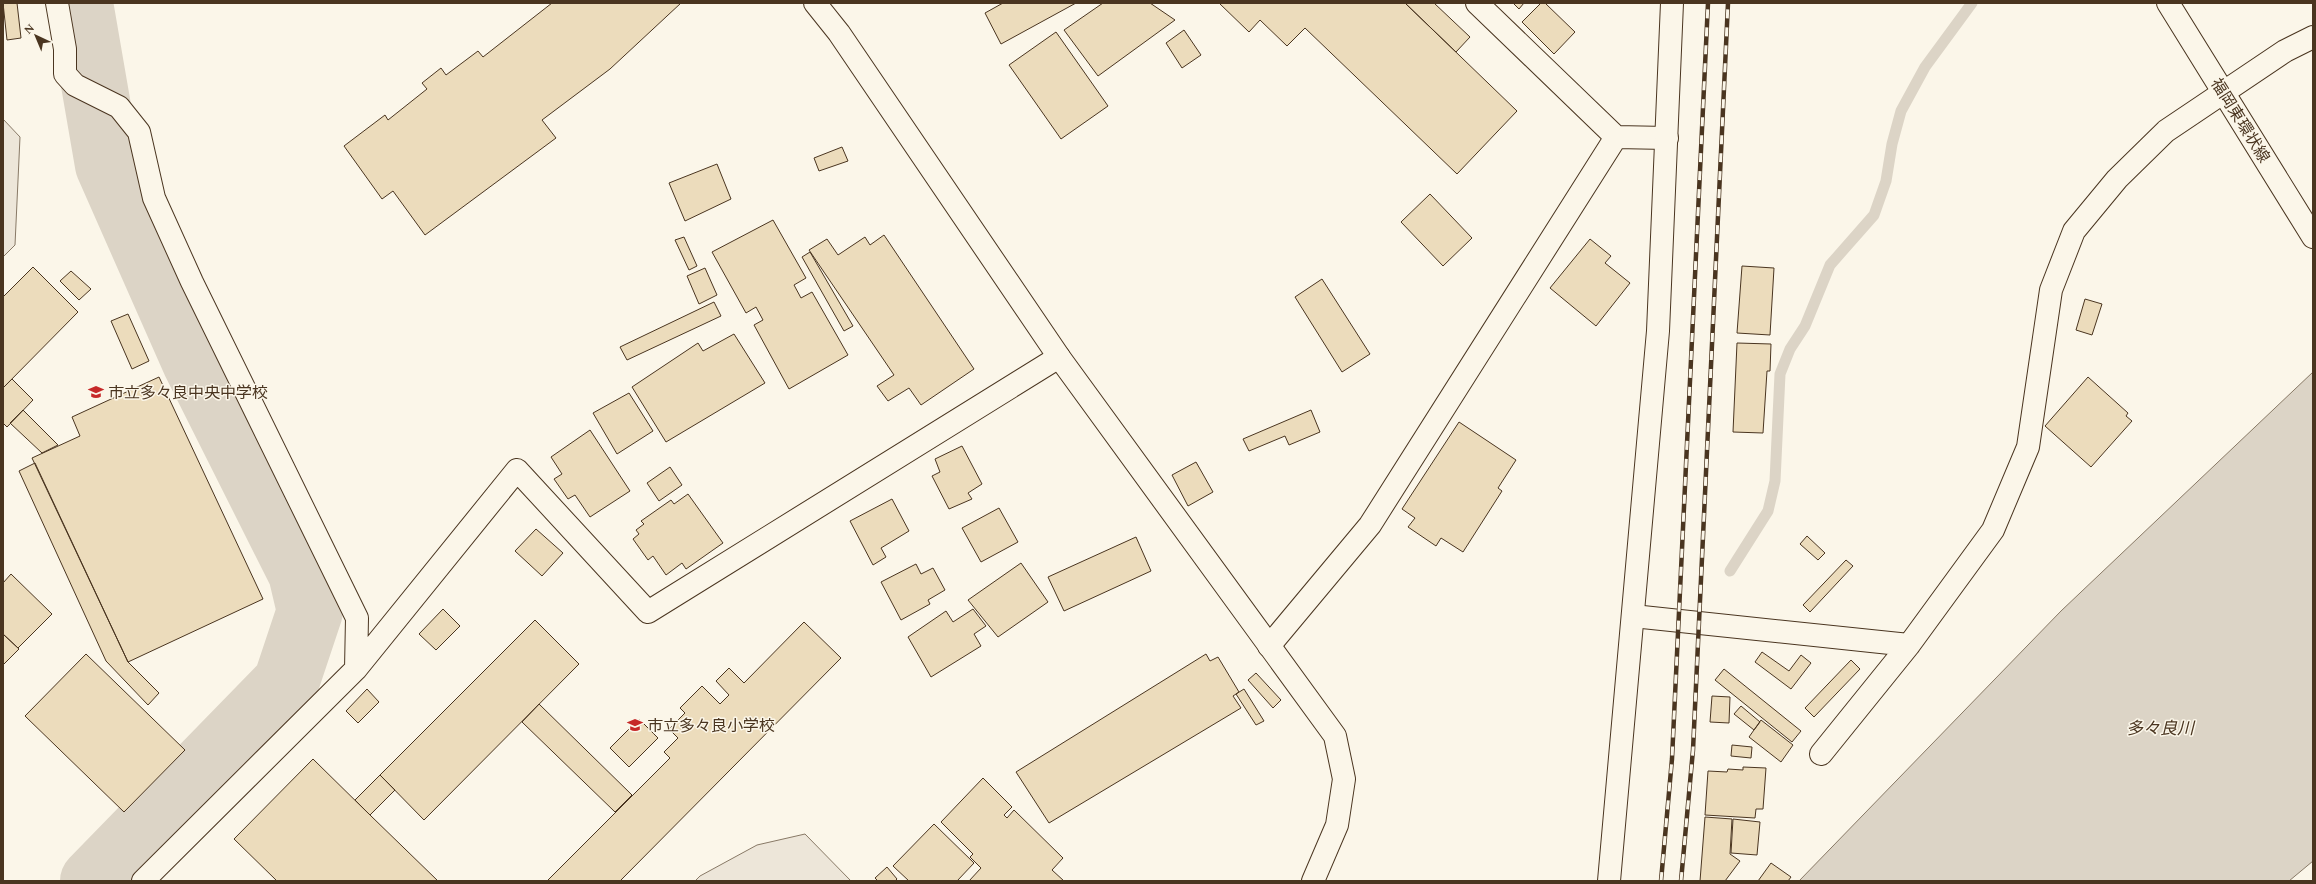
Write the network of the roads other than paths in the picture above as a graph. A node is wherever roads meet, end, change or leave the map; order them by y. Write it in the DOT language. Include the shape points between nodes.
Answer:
graph roads {
  1 [pos="57,3"];
  2 [pos="815,3"];
  3 [pos="1477,3"];
  4 [pos="1672,3"];
  5 [pos="2168,3"];
  6 [pos="2313,37"];
  7 [pos="2224,92"];
  8 [pos="1616,137"];
  9 [pos="1667,138"];
  10 [pos="2313,237"];
  11 [pos="1059,357"];
  12 [pos="1633,616"];
  13 [pos="1269,646"];
  14 [pos="1909,646"];
  15 [pos="356,669"];
  16 [pos="1821,754"];
  17 [pos="143,881"];
  18 [pos="1313,881"];
  19 [pos="1609,881"];
  1 -- 15 [label="street" via="65,49 65,74 75,85 119,107 139,132 154,198 192,282 357,618"];
  2 -- 11 [label="street" via="839,33"];
  3 -- 8 [label="street"];
  4 -- 9 [label="street"];
  5 -- 7 [label="street, 福岡東環状線"];
  6 -- 7 [label="street" via="2286,50"];
  7 -- 10 [label="street, 福岡東環状線"];
  7 -- 14 [label="street" via="2166,131 2117,179 2074,232 2051,290 2028,447 1993,530"];
  8 -- 9 [label="street"];
  8 -- 13 [label="street" via="1370,525"];
  9 -- 12 [label="street" via="1658,331"];
  11 -- 13 [label="street"];
  11 -- 15 [label="street" via="648,612 517,470"];
  12 -- 14 [label="street"];
  12 -- 19 [label="street"];
  13 -- 18 [label="street" via="1335,736 1344,779 1337,825"];
  14 -- 16 [label="street"];
  15 -- 17 [label="street"];
}
